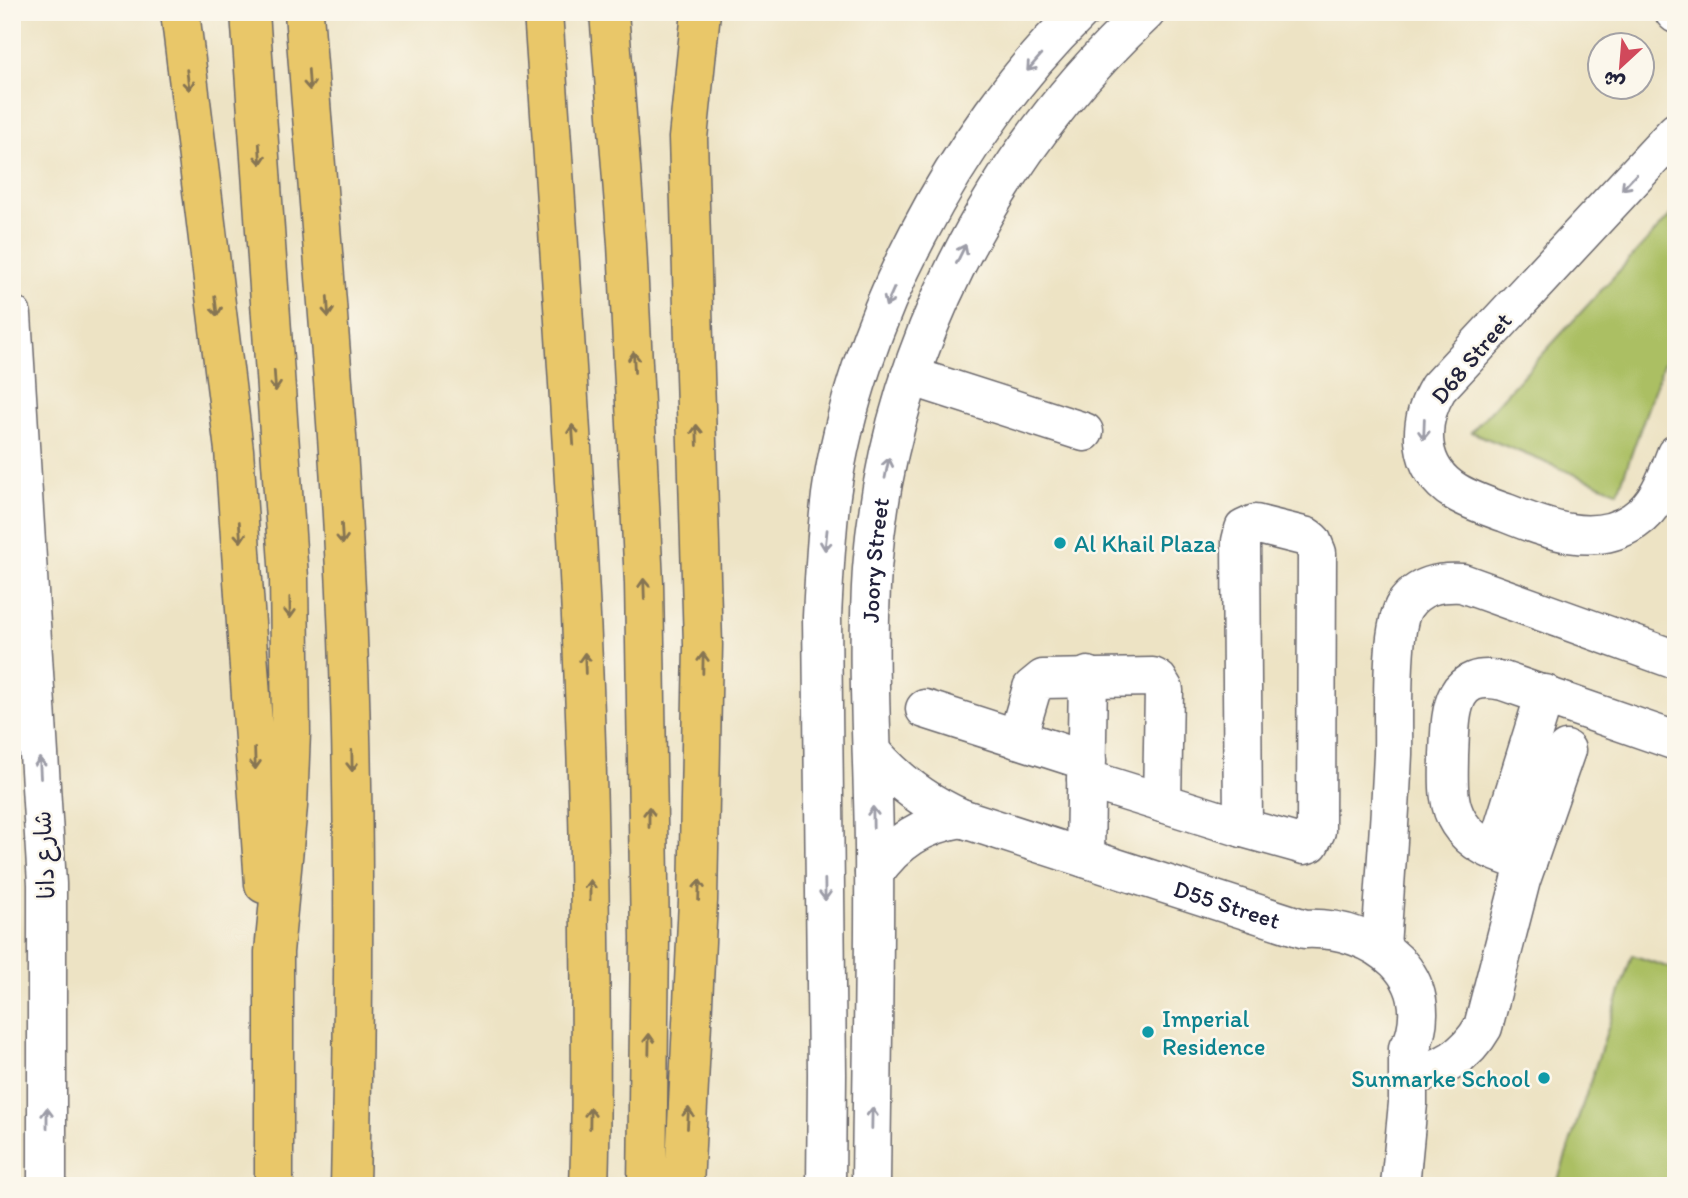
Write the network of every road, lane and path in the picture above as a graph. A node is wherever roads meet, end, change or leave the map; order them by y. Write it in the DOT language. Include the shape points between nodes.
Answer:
graph roads {
  1 [pos="180,12"];
  2 [pos="250,12"];
  3 [pos="304,12"];
  4 [pos="543,12"];
  5 [pos="609,12"];
  6 [pos="701,12"];
  7 [pos="1080,12"];
  8 [pos="1146,12"];
  9 [pos="1676,132"];
  10 [pos="12,315"];
  11 [pos="910,376"];
  12 [pos="1084,432"];
  13 [pos="1674,464"];
  14 [pos="1676,660"];
  15 [pos="1088,676"];
  16 [pos="1545,694"];
  17 [pos="925,709"];
  18 [pos="1017,738"];
  19 [pos="1676,741"];
  20 [pos="1566,750"];
  21 [pos="873,753"];
  22 [pos="1087,770"];
  23 [pos="1162,803"];
  24 [pos="961,818"];
  25 [pos="1243,828"];
  26 [pos="1503,829"];
  27 [pos="1085,858"];
  28 [pos="1524,872"];
  29 [pos="874,873"];
  30 [pos="1305,929"];
  31 [pos="1381,947"];
  32 [pos="274,952"];
  33 [pos="1409,1063"];
  34 [pos="47,1186"];
  35 [pos="274,1186"];
  36 [pos="350,1186"];
  37 [pos="589,1186"];
  38 [pos="647,1186"];
  39 [pos="684,1186"];
  40 [pos="825,1186"];
  41 [pos="871,1186"];
  42 [pos="1400,1186"];
  1 -- 32 [label="highway, one-way" via="234,450 259,831"];
  2 -- 32 [label="highway, one-way" via="289,578 289,794"];
  3 -- 36 [label="highway, one-way" via="349,664 354,845"];
  37 -- 4 [label="highway, one-way" via="590,846 584,654"];
  38 -- 5 [label="highway, one-way" via="650,939 644,583 628,257"];
  39 -- 6 [label="highway, one-way" via="698,901 703,646 688,138"];
  7 -- 40 [label="street, Joory Street, one-way" via="1022,76 943,190 882,315 844,433 832,493 822,617"];
  11 -- 8 [label="street, Joory Street, one-way" via="964,248 1001,185 1042,125 1088,70"];
  9 -- 13 [label="street, D68 Street, one-way" via="1438,388 1424,418 1423,435 1432,467 1454,491 1513,516 1575,534 1596,535 1636,521 1656,498"];
  34 -- 10 [label="street, شارع دانا, one-way" via="47,884"];
  11 -- 12 [label="street"];
  21 -- 11 [label="street, Joory Street, one-way" via="872,567 880,503"];
  14 -- 31 [label="street" via="1462,583 1445,582 1415,594 1402,611 1395,636"];
  15 -- 18 [label="street" via="1049,677 1036,683"];
  15 -- 22 [label="street"];
  15 -- 23 [label="street" via="1147,676 1162,684"];
  16 -- 19 [label="street"];
  16 -- 26 [label="street"];
  16 -- 28 [label="street" via="1493,679 1473,682 1458,694 1451,714 1448,791 1441,816 1447,841 1467,859"];
  17 -- 18 [label="street"];
  18 -- 22 [label="street"];
  20 -- 28 [label="street"];
  21 -- 24 [label="street, D55 Street" via="903,785"];
  29 -- 21 [label="street, Joory Street, one-way"];
  22 -- 23 [label="street"];
  22 -- 27 [label="street"];
  23 -- 25 [label="street"];
  24 -- 27 [label="street, D55 Street"];
  24 -- 29 [label="street" via="930,826 902,841"];
  25 -- 25 [label="street" via="1304,845 1316,831 1317,553 1307,537 1255,524 1244,529 1241,541"];
  27 -- 30 [label="street, D55 Street"];
  28 -- 33 [label="street" via="1483,1027 1465,1051 1446,1064 1423,1053"];
  41 -- 29 [label="street, Joory Street, one-way"];
  30 -- 31 [label="street, D55 Street" via="1335,929"];
  30 -- 33 [label="street" via="1364,959 1387,979 1401,1007"];
  31 -- 33 [label="street, D55 Street" via="1412,982 1418,1015"];
  32 -- 35 [label="highway"];
  33 -- 42 [label="street"];
}
